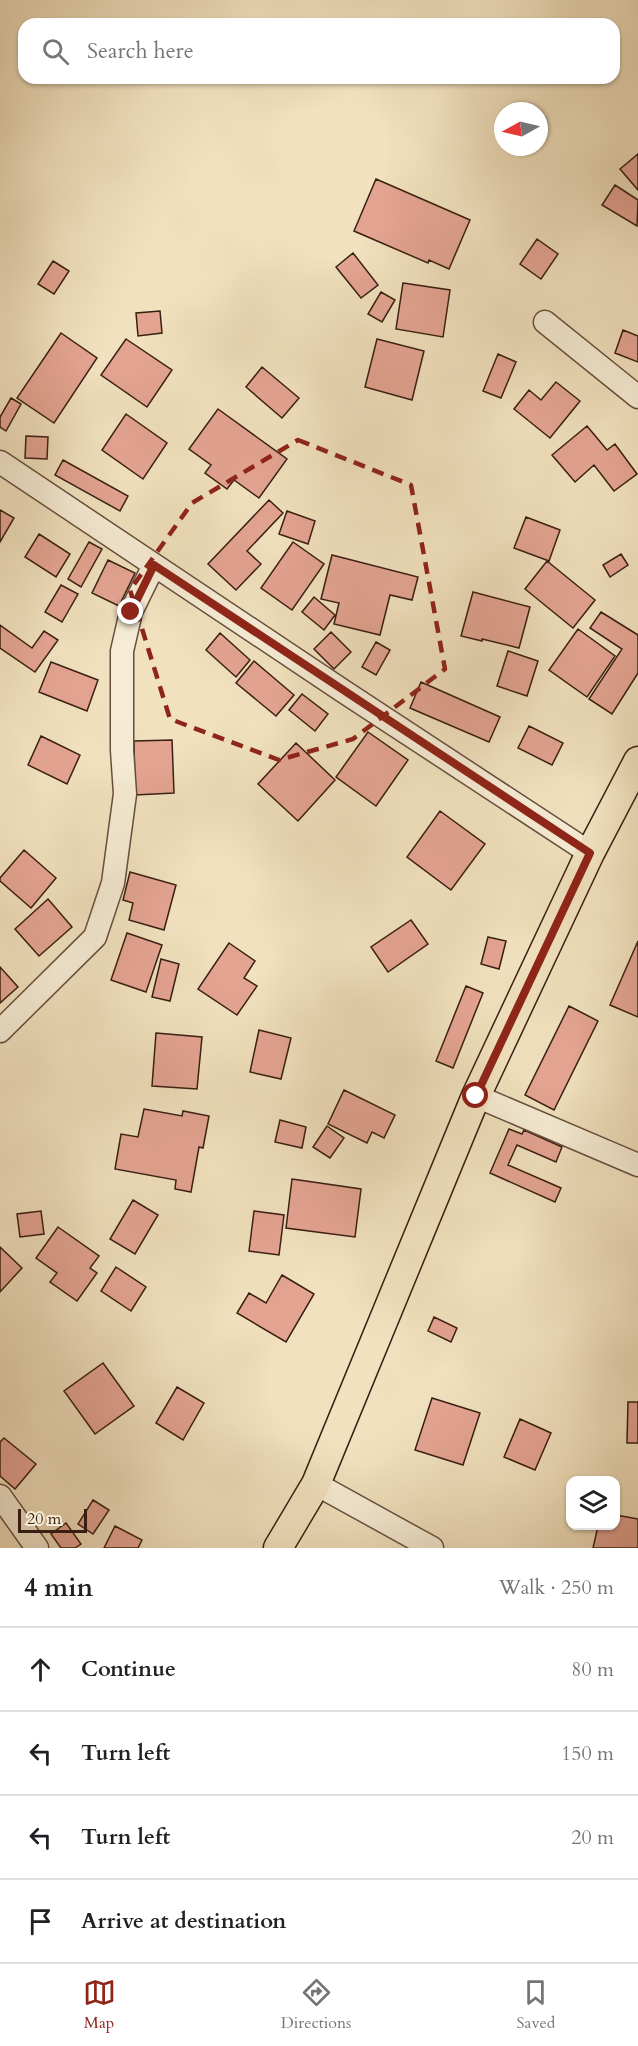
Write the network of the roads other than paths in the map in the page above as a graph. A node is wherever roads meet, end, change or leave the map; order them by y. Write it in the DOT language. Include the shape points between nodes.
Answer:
graph roads {
  1 [pos="545,322"];
  2 [pos="638,397"];
  3 [pos="0,462"];
  4 [pos="154,565"];
  5 [pos="634,776"];
  6 [pos="590,853"];
  7 [pos="0,1031"];
  8 [pos="476,1096"];
  9 [pos="638,1165"];
  10 [pos="316,1484"];
  11 [pos="0,1496"];
  12 [pos="37,1548"];
  13 [pos="278,1548"];
  14 [pos="432,1548"];
  1 -- 2 [label="street"];
  3 -- 4 [label="street"];
  4 -- 6 [label="street"];
  4 -- 7 [label="street" via="131,612 123,651 125,794 113,883 99,926 95,937"];
  5 -- 6 [label="main road"];
  6 -- 8 [label="main road"];
  8 -- 9 [label="street"];
  8 -- 10 [label="main road"];
  10 -- 13 [label="main road"];
  10 -- 14 [label="street"];
  11 -- 12 [label="street"];
}
